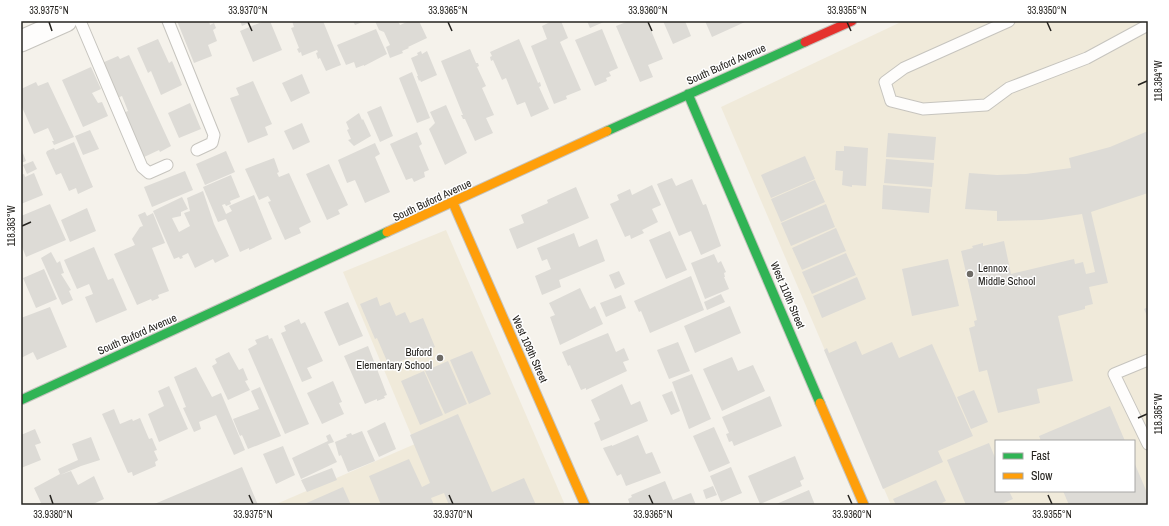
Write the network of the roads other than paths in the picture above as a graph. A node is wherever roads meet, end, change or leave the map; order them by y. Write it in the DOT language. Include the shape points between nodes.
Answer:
graph roads {
  1 [pos="66,21"];
  2 [pos="80,21"];
  3 [pos="168,21"];
  4 [pos="852,21"];
  5 [pos="1009,21"];
  6 [pos="1148,25"];
  7 [pos="21,41"];
  8 [pos="688,94"];
  9 [pos="197,150"];
  10 [pos="167,165"];
  11 [pos="453,203"];
  12 [pos="1148,360"];
  13 [pos="21,400"];
  14 [pos="1148,444"];
  15 [pos="585,505"];
  16 [pos="864,505"];
  1 -- 7 [label="street"];
  2 -- 10 [label="lane" via="142,167 149,173"];
  3 -- 9 [label="lane" via="214,135 212,143"];
  4 -- 8 [label="street, South Buford Avenue"];
  5 -- 6 [label="lane" via="904,68 885,82 891,101 923,109 986,105 1009,88 1087,58"];
  8 -- 11 [label="street, South Buford Avenue"];
  8 -- 16 [label="street, West 110th Street"];
  11 -- 13 [label="street, South Buford Avenue"];
  11 -- 15 [label="street, West 109th Street"];
  12 -- 14 [label="lane" via="1114,374"];
}
